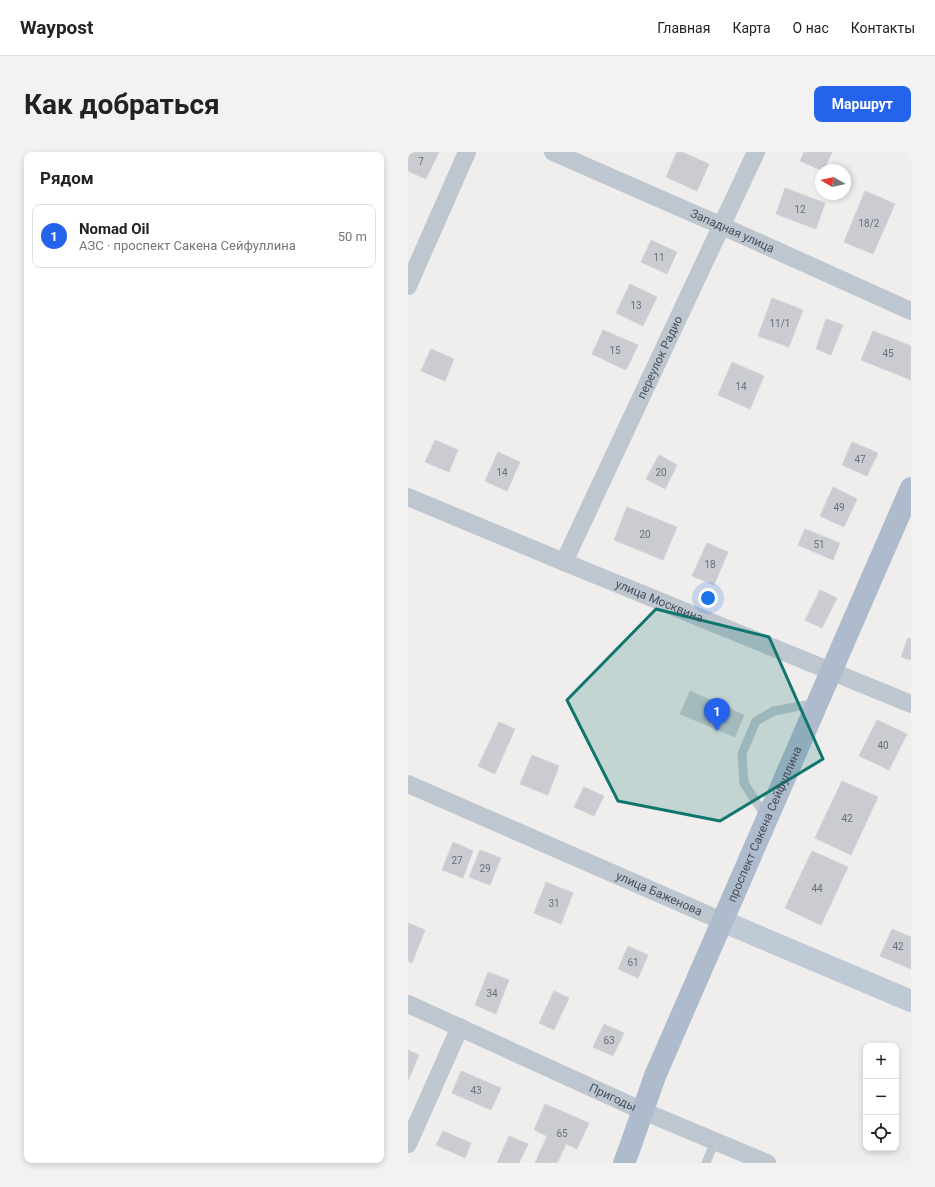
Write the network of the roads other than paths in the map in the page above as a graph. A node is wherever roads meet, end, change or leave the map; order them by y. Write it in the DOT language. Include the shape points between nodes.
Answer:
graph roads {
  1 [pos="467,152"];
  2 [pos="553,152"];
  3 [pos="756,152"];
  4 [pos="722,226"];
  5 [pos="408,286"];
  6 [pos="911,311"];
  7 [pos="408,497"];
  8 [pos="909,500"];
  9 [pos="564,562"];
  10 [pos="831,671"];
  11 [pos="817,703"];
  12 [pos="911,704"];
  13 [pos="408,784"];
  14 [pos="767,818"];
  15 [pos="722,921"];
  16 [pos="911,1001"];
  17 [pos="408,1004"];
  18 [pos="460,1027"];
  19 [pos="643,1111"];
  20 [pos="715,1141"];
  21 [pos="408,1144"];
  22 [pos="624,1163"];
  23 [pos="706,1163"];
  24 [pos="767,1163"];
  1 -- 5 [label="street"];
  2 -- 4 [label="street, Западная улица"];
  3 -- 4 [label="street, переулок Радио"];
  4 -- 6 [label="street, Западная улица"];
  4 -- 9 [label="street, переулок Радио"];
  7 -- 9 [label="street, улица Москвина"];
  8 -- 10 [label="main road, проспект Сакена Сейфуллина"];
  9 -- 10 [label="street, улица Москвина"];
  10 -- 11 [label="main road, проспект Сакена Сейфуллина"];
  10 -- 12 [label="street, улица Москвина"];
  11 -- 14 [label="main road, проспект Сакена Сейфуллина"];
  11 -- 14 [label="lane" via="774,711 756,721 742,754 744,783"];
  13 -- 15 [label="street, улица Баженова"];
  14 -- 15 [label="main road, проспект Сакена Сейфуллина"];
  15 -- 16 [label="street, улица Баженова"];
  15 -- 19 [label="main road, проспект Сакена Сейфуллина" via="655,1076"];
  17 -- 18 [label="street, Пригоды"];
  18 -- 19 [label="street, Пригоды"];
  18 -- 21 [label="street"];
  19 -- 20 [label="street, Пригоды"];
  19 -- 22 [label="main road, проспект Сакена Сейфуллина"];
  20 -- 23 [label="lane"];
  20 -- 24 [label="street, Пригоды"];
}
